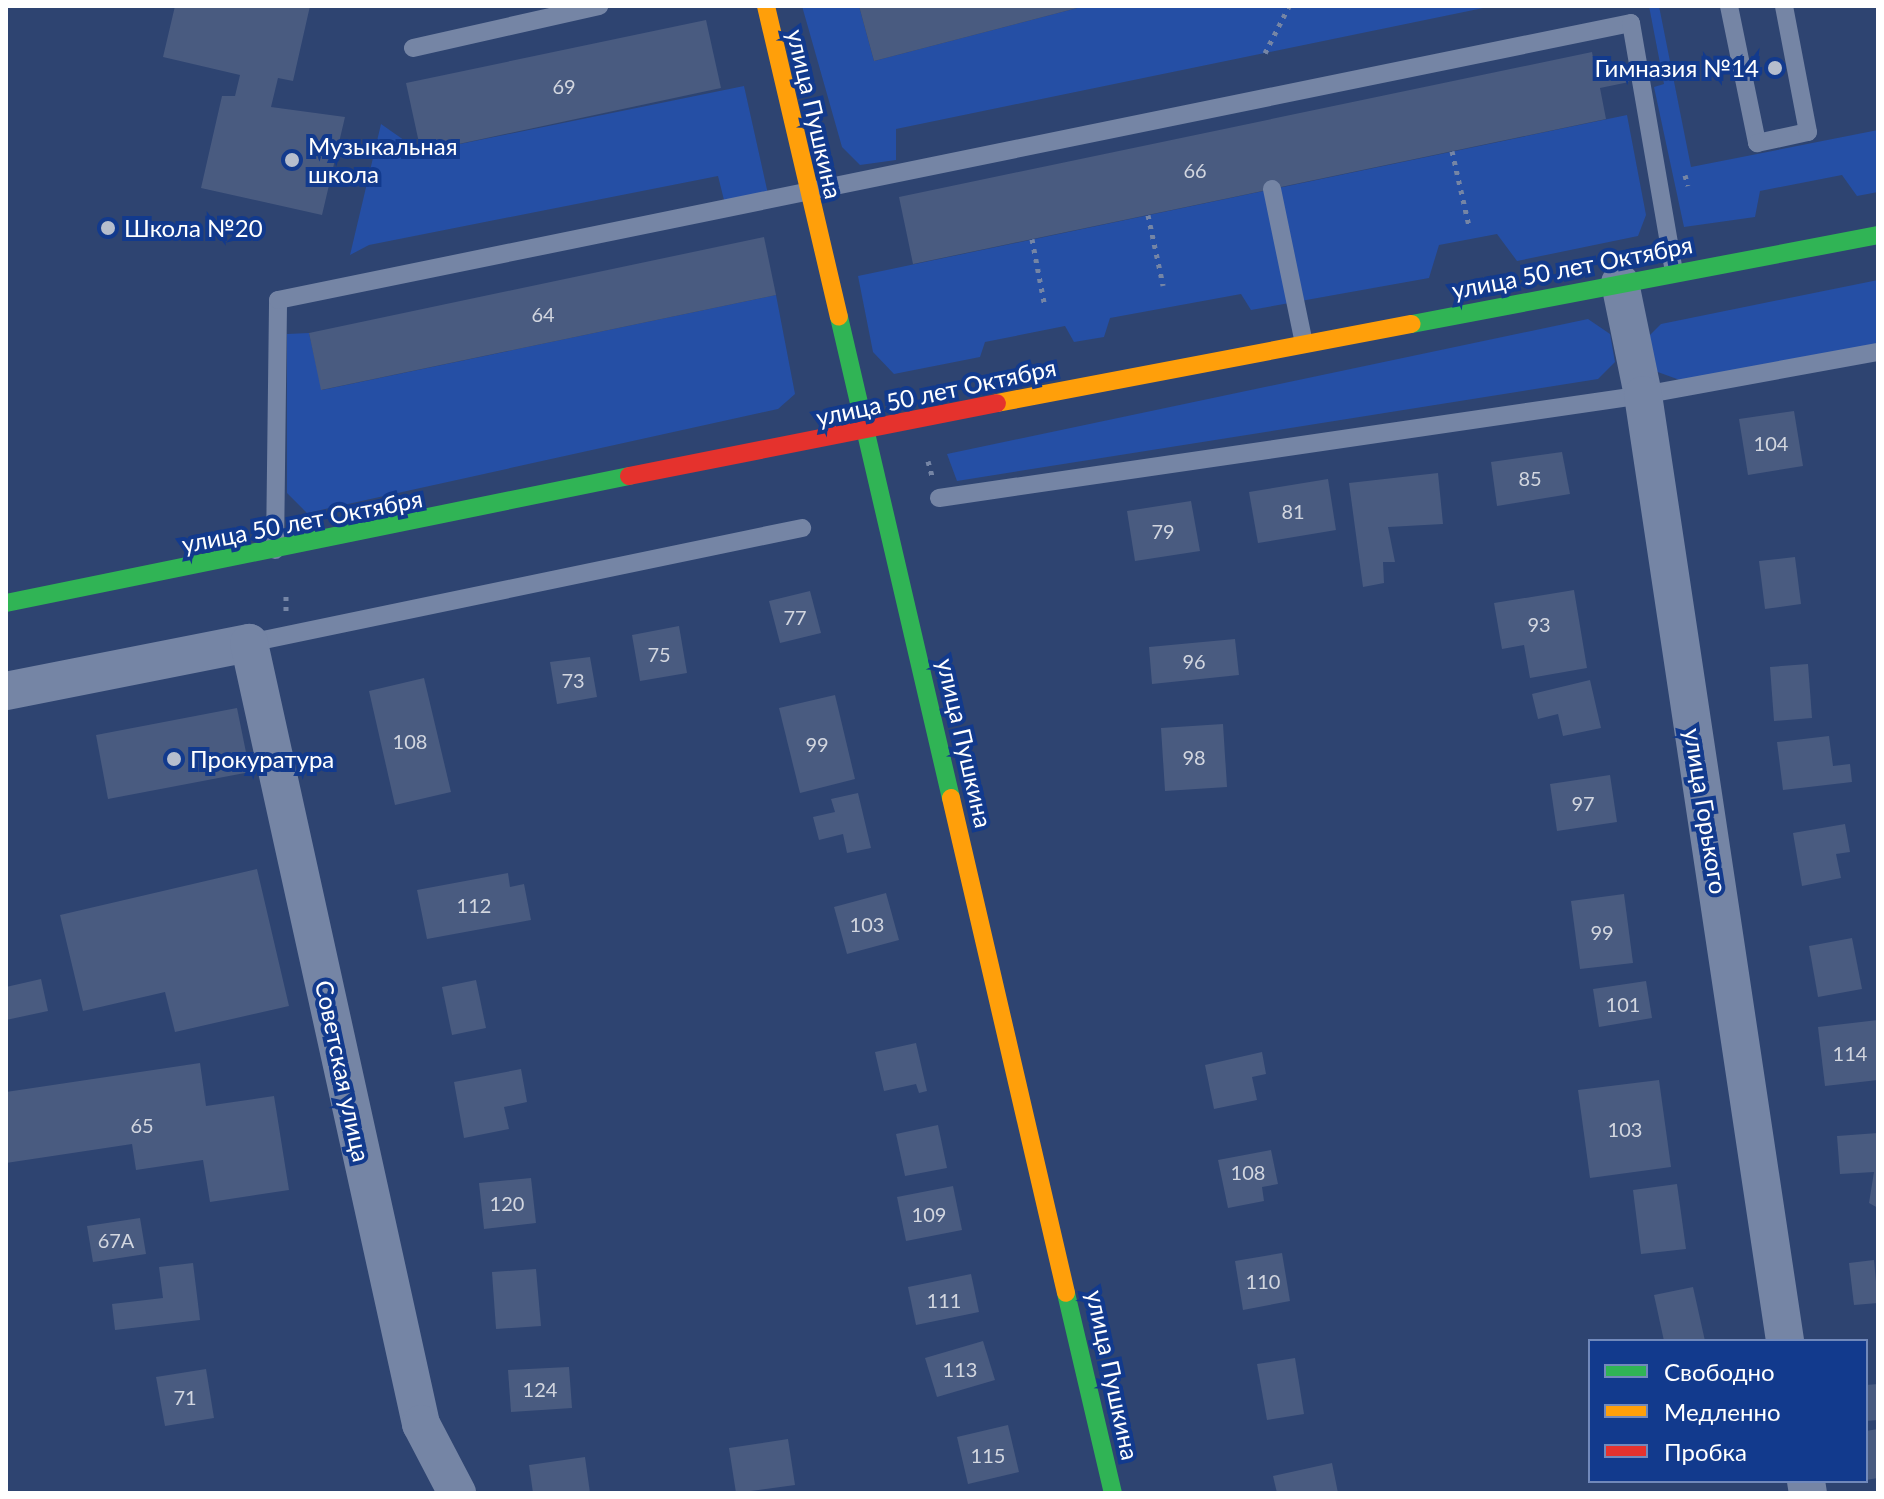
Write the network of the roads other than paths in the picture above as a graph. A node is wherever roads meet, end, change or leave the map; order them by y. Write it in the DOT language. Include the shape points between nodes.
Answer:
graph roads {
  1 [pos="599,6"];
  2 [pos="766,6"];
  3 [pos="1729,6"];
  4 [pos="1784,6"];
  5 [pos="413,48"];
  6 [pos="1272,189"];
  7 [pos="808,195"];
  8 [pos="1878,235"];
  9 [pos="1674,271"];
  10 [pos="1620,283"];
  11 [pos="1304,344"];
  12 [pos="1878,352"];
  13 [pos="1643,395"];
  14 [pos="862,431"];
  15 [pos="939,498"];
  16 [pos="802,528"];
  17 [pos="275,553"];
  18 [pos="6,603"];
  19 [pos="249,643"];
  20 [pos="6,691"];
  21 [pos="1785,1339"];
  22 [pos="457,1493"];
  23 [pos="1113,1493"];
  1 -- 5 [label="lane"];
  2 -- 7 [label="main road, улица Пушкина"];
  3 -- 4 [label="lane" via="1757,143 1808,132"];
  6 -- 11 [label="lane"];
  7 -- 9 [label="lane" via="1631,23"];
  7 -- 14 [label="main road, улица Пушкина"];
  7 -- 17 [label="lane" via="278,300"];
  8 -- 9 [label="main road, улица 50 лет Октября"];
  9 -- 10 [label="main road, улица 50 лет Октября"];
  10 -- 11 [label="main road, улица 50 лет Октября"];
  10 -- 13 [label="street, улица Горького"];
  11 -- 14 [label="main road, улица 50 лет Октября"];
  12 -- 13 [label="lane"];
  13 -- 15 [label="lane"];
  13 -- 21 [label="street, улица Горького"];
  14 -- 17 [label="main road, улица 50 лет Октября"];
  14 -- 23 [label="main road, улица Пушкина"];
  16 -- 19 [label="lane"];
  17 -- 18 [label="main road, улица 50 лет Октября"];
  19 -- 20 [label="street"];
  19 -- 22 [label="street, Советская улица" via="421,1424"];
}
